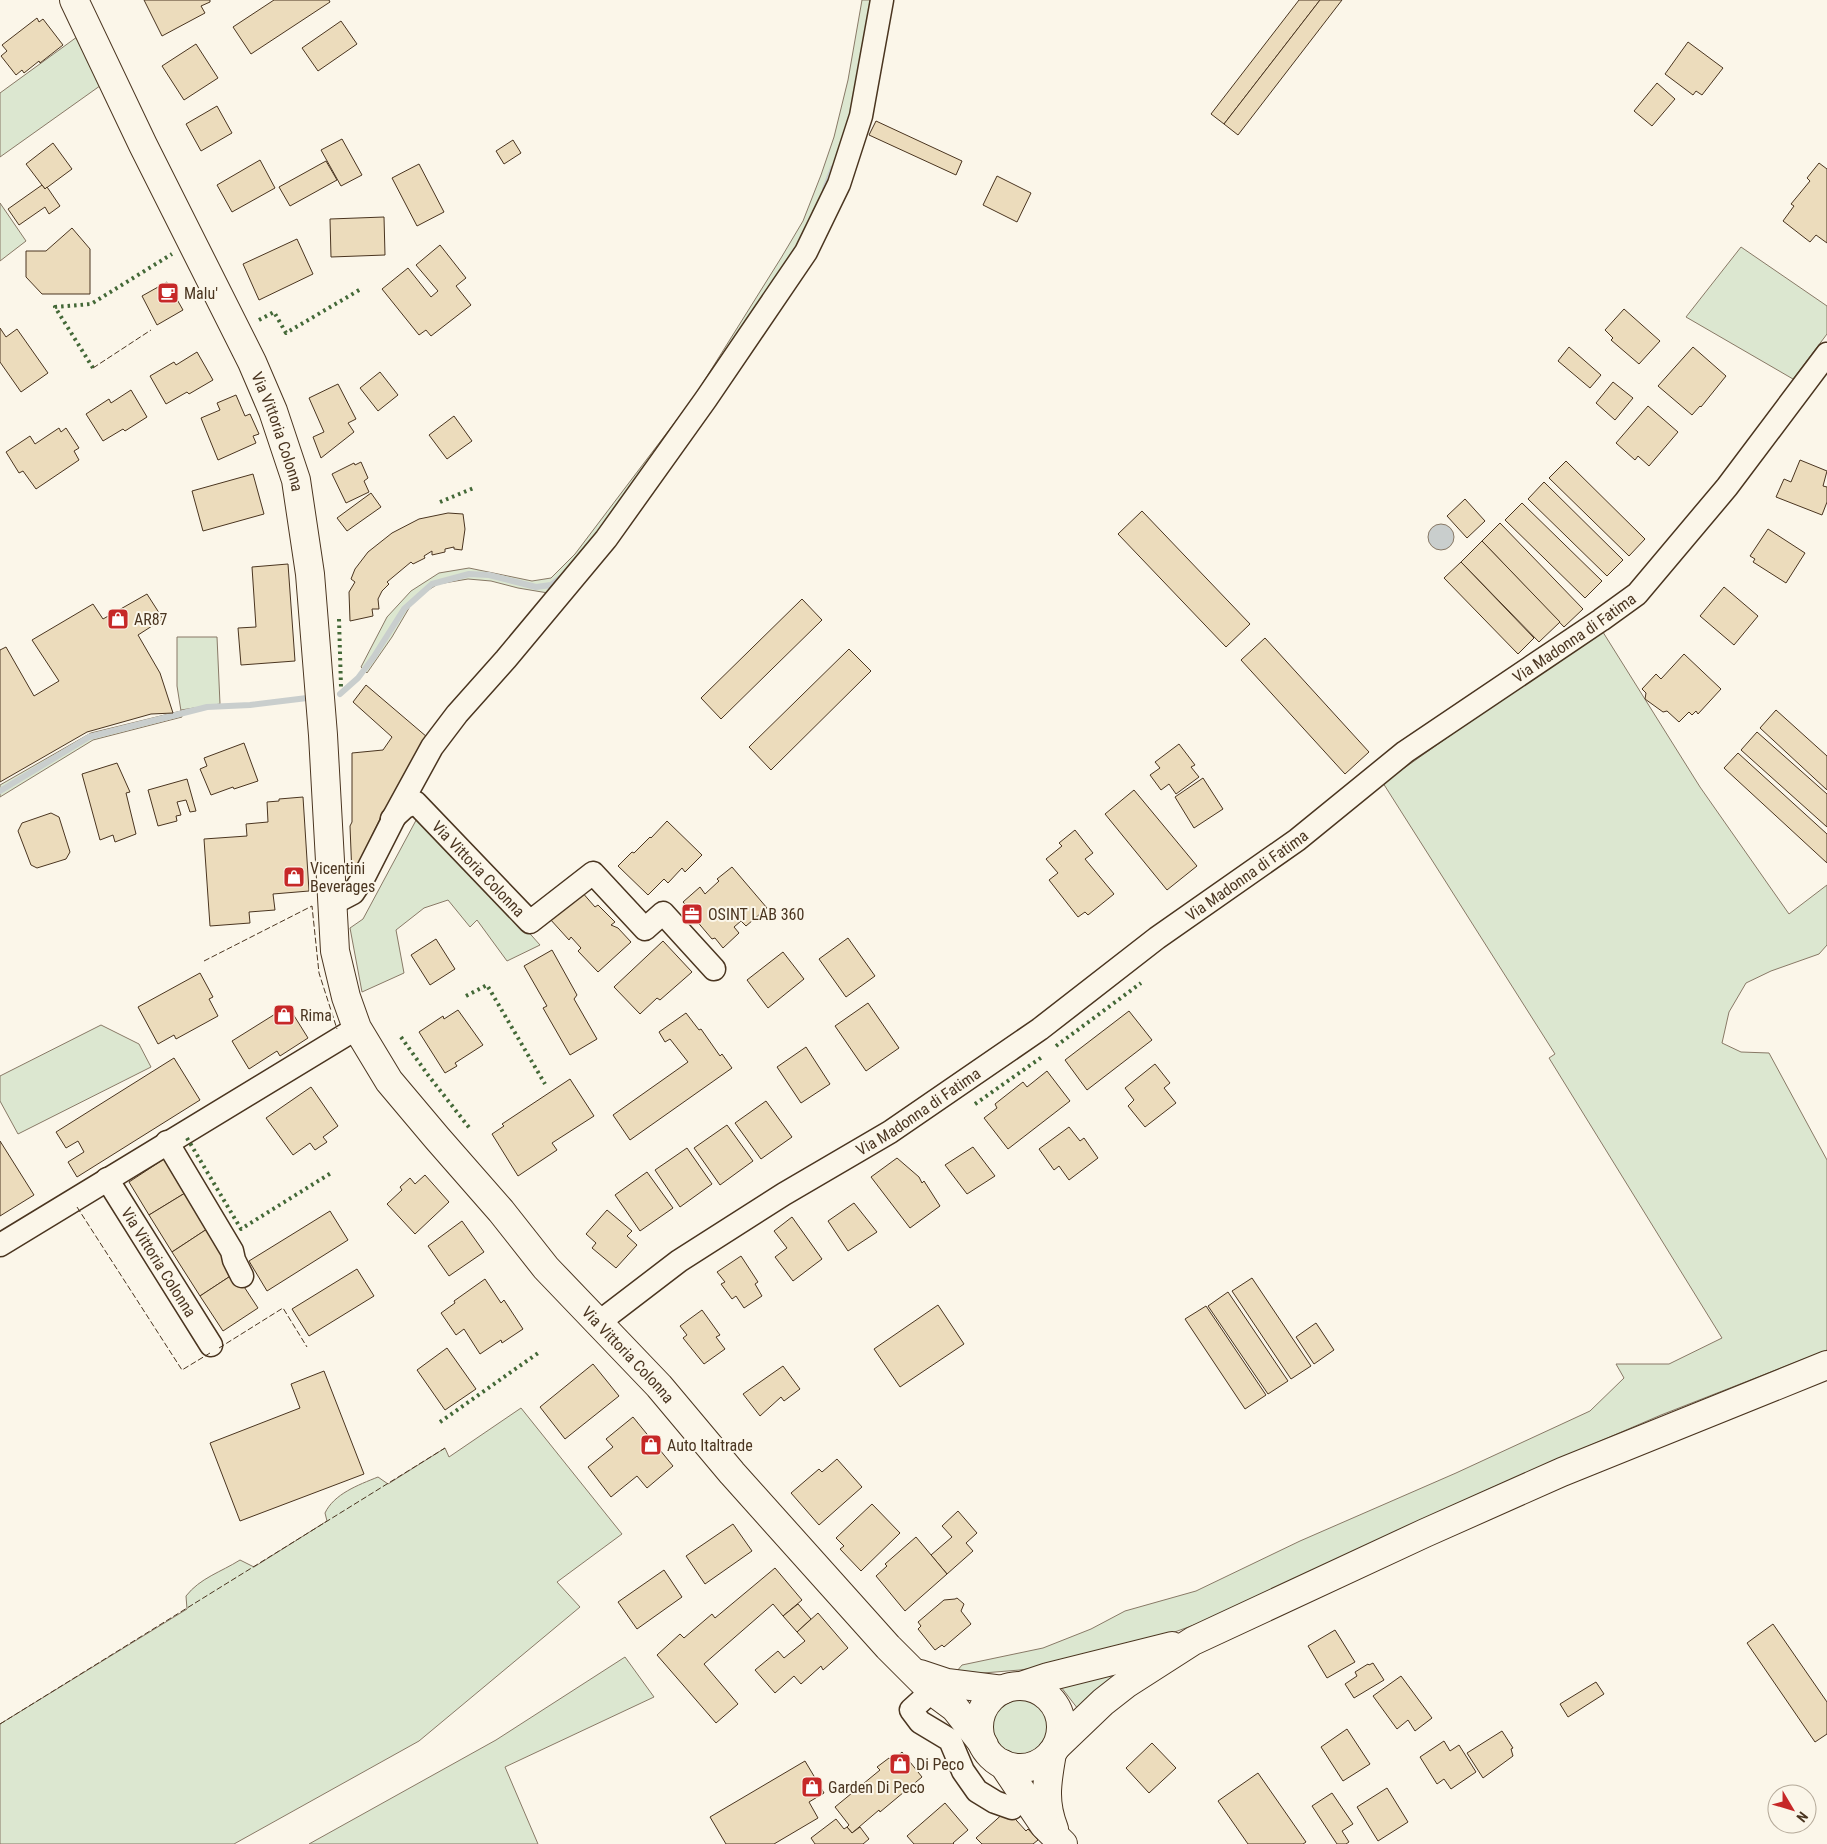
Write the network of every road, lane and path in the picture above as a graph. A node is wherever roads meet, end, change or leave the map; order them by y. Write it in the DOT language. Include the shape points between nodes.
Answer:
graph roads {
  1 [pos="74,0"];
  2 [pos="882,0"];
  3 [pos="1827,354"];
  4 [pos="393,819"];
  5 [pos="332,904"];
  6 [pos="714,969"];
  7 [pos="357,1028"];
  8 [pos="167,1142"];
  9 [pos="107,1180"];
  10 [pos="0,1245"];
  11 [pos="242,1276"];
  12 [pos="598,1323"];
  13 [pos="210,1345"];
  14 [pos="1827,1365"];
  15 [pos="1193,1641"];
  16 [pos="912,1670"];
  17 [pos="1012,1688"];
  18 [pos="932,1691"];
  19 [pos="984,1745"];
  20 [pos="1054,1750"];
  21 [pos="1002,1764"];
  22 [pos="1012,1808"];
  23 [pos="1060,1841"];
  1 -- 5 [label="main road, Via Vittoria Colonna" via="255,369 274,411 296,480 312,594"];
  2 -- 4 [label="street" via="861,116 839,184 806,252 606,539 432,747"];
  3 -- 12 [label="street, Via Madonna di Fatima" via="1727,487 1637,594 1405,752 1297,840 1158,938 1034,1033 890,1132 784,1194 673,1265"];
  4 -- 5 [label="street, Via Vittoria Colonna" via="353,893"];
  4 -- 6 [label="street, Via Vittoria Colonna" via="405,807 416,803 530,922 593,873 645,929 663,913"];
  5 -- 7 [label="main road, Via Vittoria Colonna" via="335,951"];
  7 -- 8 [label="street"];
  7 -- 12 [label="main road, Via Vittoria Colonna" via="389,1081 546,1268"];
  8 -- 9 [label="street"];
  8 -- 11 [label="street" via="232,1251"];
  9 -- 10 [label="street"];
  9 -- 13 [label="street, Via Vittoria Colonna"];
  12 -- 16 [label="main road, Via Vittoria Colonna" via="659,1386 888,1648"];
  14 -- 15 [label="main road" via="1562,1472"];
  15 -- 17 [label="main road"];
  15 -- 20 [label="main road" via="1103,1702"];
  16 -- 17 [label="main road, Via Vittoria Colonna" via="947,1682"];
  16 -- 18 [label="main road, Via Vittoria Colonna"];
  17 -- 19 [label="main road" via="992,1697 984,1708 980,1720"];
  17 -- 20 [label="main road" via="1032,1688 1052,1701 1061,1723 1061,1735"];
  18 -- 19 [label="main road, Via Vittoria Colonna" via="955,1708"];
  18 -- 22 [label="street" via="911,1710 920,1722 950,1740 963,1771 978,1791 994,1802"];
  19 -- 21 [label="main road"];
  20 -- 21 [label="main road" via="1036,1765 1025,1768"];
  20 -- 23 [label="main road" via="1047,1777 1046,1805"];
  21 -- 23 [label="main road" via="1044,1825"];
}
